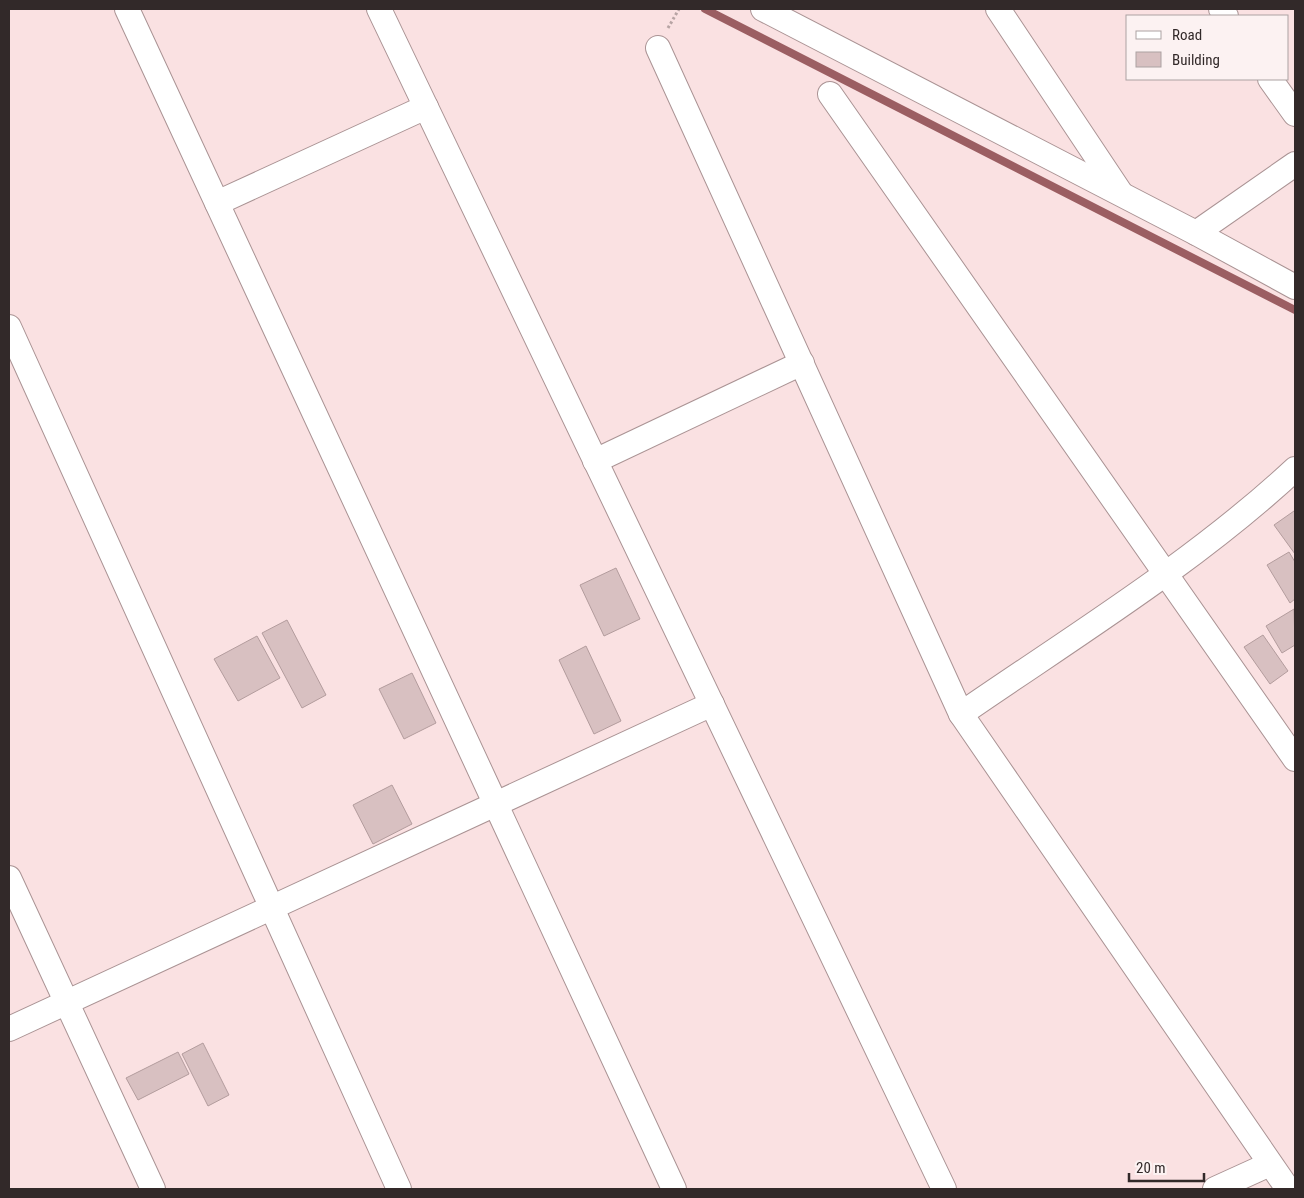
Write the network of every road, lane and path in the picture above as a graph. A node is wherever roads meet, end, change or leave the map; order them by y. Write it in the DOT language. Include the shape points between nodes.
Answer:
graph roads {
  1 [pos="127,9"];
  2 [pos="379,9"];
  3 [pos="763,9"];
  4 [pos="998,9"];
  5 [pos="658,48"];
  6 [pos="1271,80"];
  7 [pos="830,94"];
  8 [pos="426,108"];
  9 [pos="1295,114"];
  10 [pos="1295,164"];
  11 [pos="1122,194"];
  12 [pos="217,203"];
  13 [pos="1196,233"];
  14 [pos="1295,287"];
  15 [pos="9,326"];
  16 [pos="802,364"];
  17 [pos="595,460"];
  18 [pos="1295,469"];
  19 [pos="1166,572"];
  20 [pos="712,704"];
  21 [pos="962,714"];
  22 [pos="1295,759"];
  23 [pos="496,804"];
  24 [pos="9,878"];
  25 [pos="272,908"];
  26 [pos="66,1003"];
  27 [pos="9,1030"];
  28 [pos="1270,1164"];
  29 [pos="154,1189"];
  30 [pos="399,1189"];
  31 [pos="674,1189"];
  32 [pos="944,1189"];
  33 [pos="1216,1189"];
  34 [pos="1288,1189"];
  1 -- 12 [label="street"];
  2 -- 8 [label="street"];
  3 -- 11 [label="street"];
  4 -- 11 [label="street"];
  5 -- 16 [label="street"];
  6 -- 9 [label="street"];
  7 -- 19 [label="street"];
  8 -- 12 [label="street"];
  8 -- 17 [label="street"];
  10 -- 13 [label="street"];
  11 -- 13 [label="street"];
  12 -- 23 [label="street"];
  13 -- 14 [label="street"];
  15 -- 25 [label="street"];
  16 -- 17 [label="street"];
  16 -- 21 [label="street"];
  17 -- 20 [label="street"];
  18 -- 19 [label="street" via="1253,508"];
  19 -- 21 [label="street"];
  19 -- 22 [label="street"];
  20 -- 23 [label="street"];
  20 -- 32 [label="street"];
  21 -- 28 [label="street"];
  23 -- 25 [label="street"];
  23 -- 31 [label="street"];
  24 -- 26 [label="street"];
  25 -- 26 [label="street"];
  25 -- 30 [label="street"];
  26 -- 27 [label="street"];
  26 -- 29 [label="street"];
  28 -- 33 [label="street"];
  28 -- 34 [label="street"];
}
